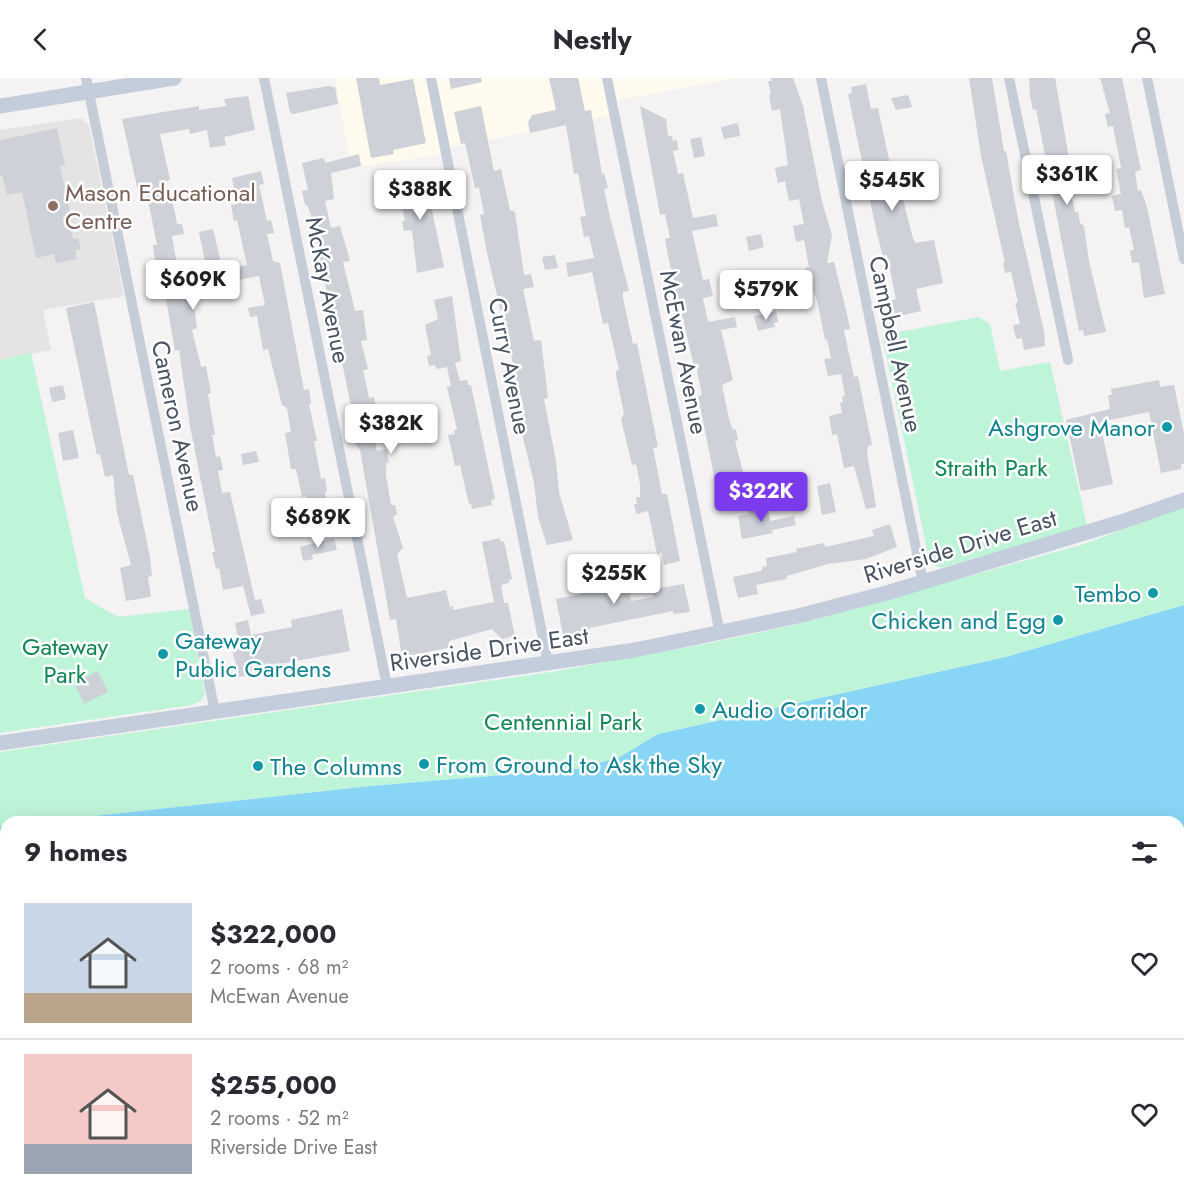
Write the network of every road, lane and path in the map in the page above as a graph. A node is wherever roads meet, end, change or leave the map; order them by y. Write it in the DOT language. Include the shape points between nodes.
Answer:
graph roads {
  1 [pos="174,78"];
  2 [pos="264,78"];
  3 [pos="431,78"];
  4 [pos="607,78"];
  5 [pos="821,78"];
  6 [pos="1009,78"];
  7 [pos="1147,78"];
  8 [pos="87,85"];
  9 [pos="0,106"];
  10 [pos="1184,260"];
  11 [pos="1068,360"];
  12 [pos="1184,500"];
  13 [pos="923,582"];
  14 [pos="720,634"];
  15 [pos="549,663"];
  16 [pos="387,686"];
  17 [pos="215,712"];
  18 [pos="0,743"];
  1 -- 8 [label="main road"];
  2 -- 16 [label="street, McKay Avenue"];
  3 -- 15 [label="street, Curry Avenue"];
  4 -- 14 [label="street, McEwan Avenue"];
  5 -- 13 [label="street, Campbell Avenue"];
  6 -- 11 [label="street"];
  7 -- 10 [label="street"];
  8 -- 9 [label="main road"];
  8 -- 17 [label="street, Cameron Avenue"];
  12 -- 13 [label="main road, Riverside Drive East"];
  13 -- 14 [label="main road, Riverside Drive East"];
  14 -- 15 [label="main road, Riverside Drive East"];
  15 -- 16 [label="main road, Riverside Drive East"];
  16 -- 17 [label="main road, Riverside Drive East"];
  17 -- 18 [label="main road, Riverside Drive East"];
}
